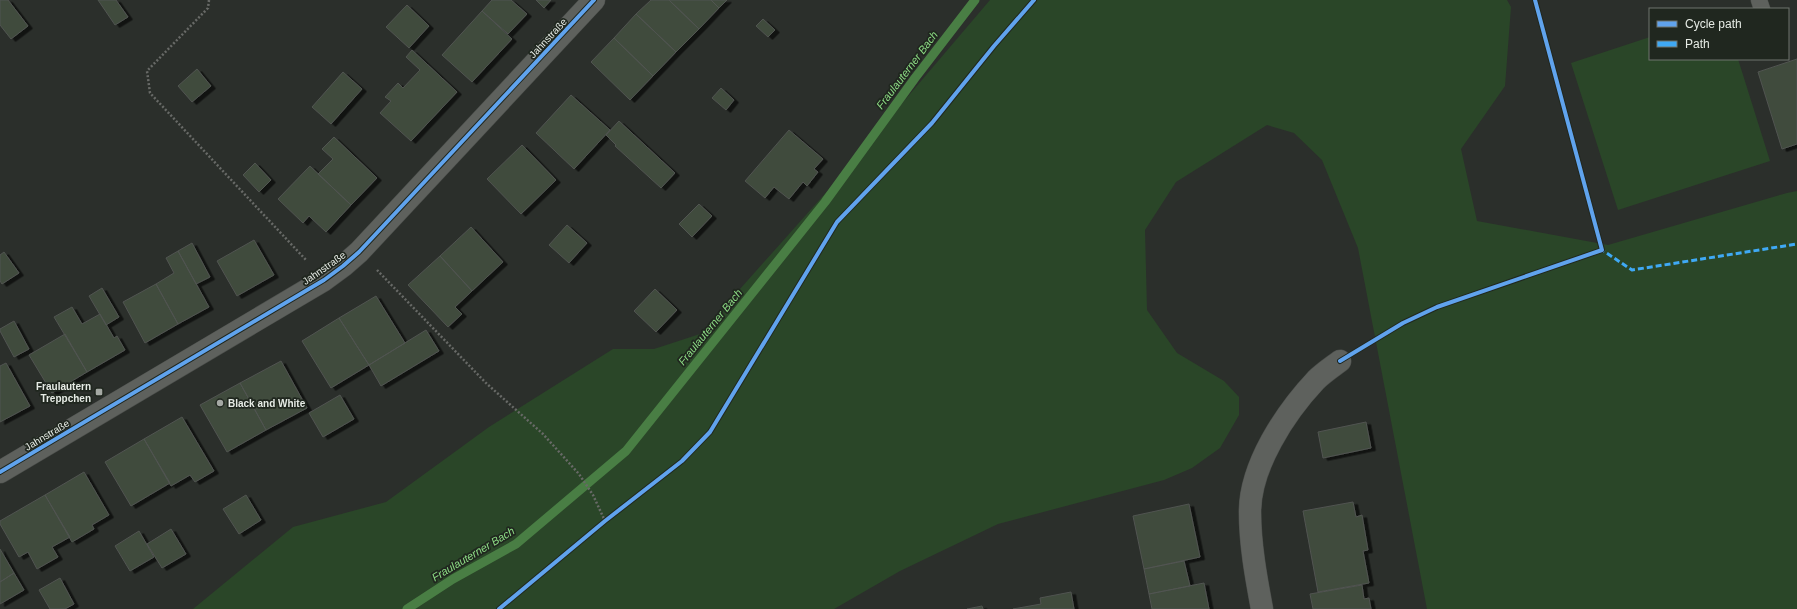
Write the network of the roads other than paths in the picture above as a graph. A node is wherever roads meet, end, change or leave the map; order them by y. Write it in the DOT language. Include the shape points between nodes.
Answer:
graph roads {
  1 [pos="594,0"];
  2 [pos="1340,361"];
  3 [pos="0,472"];
  4 [pos="1262,609"];
  1 -- 3 [label="street, Jahnstraße" via="359,252 343,266 324,280"];
  2 -- 4 [label="street" via="1317,379 1294,406 1270,442 1256,476 1250,510 1252,551"];
}
